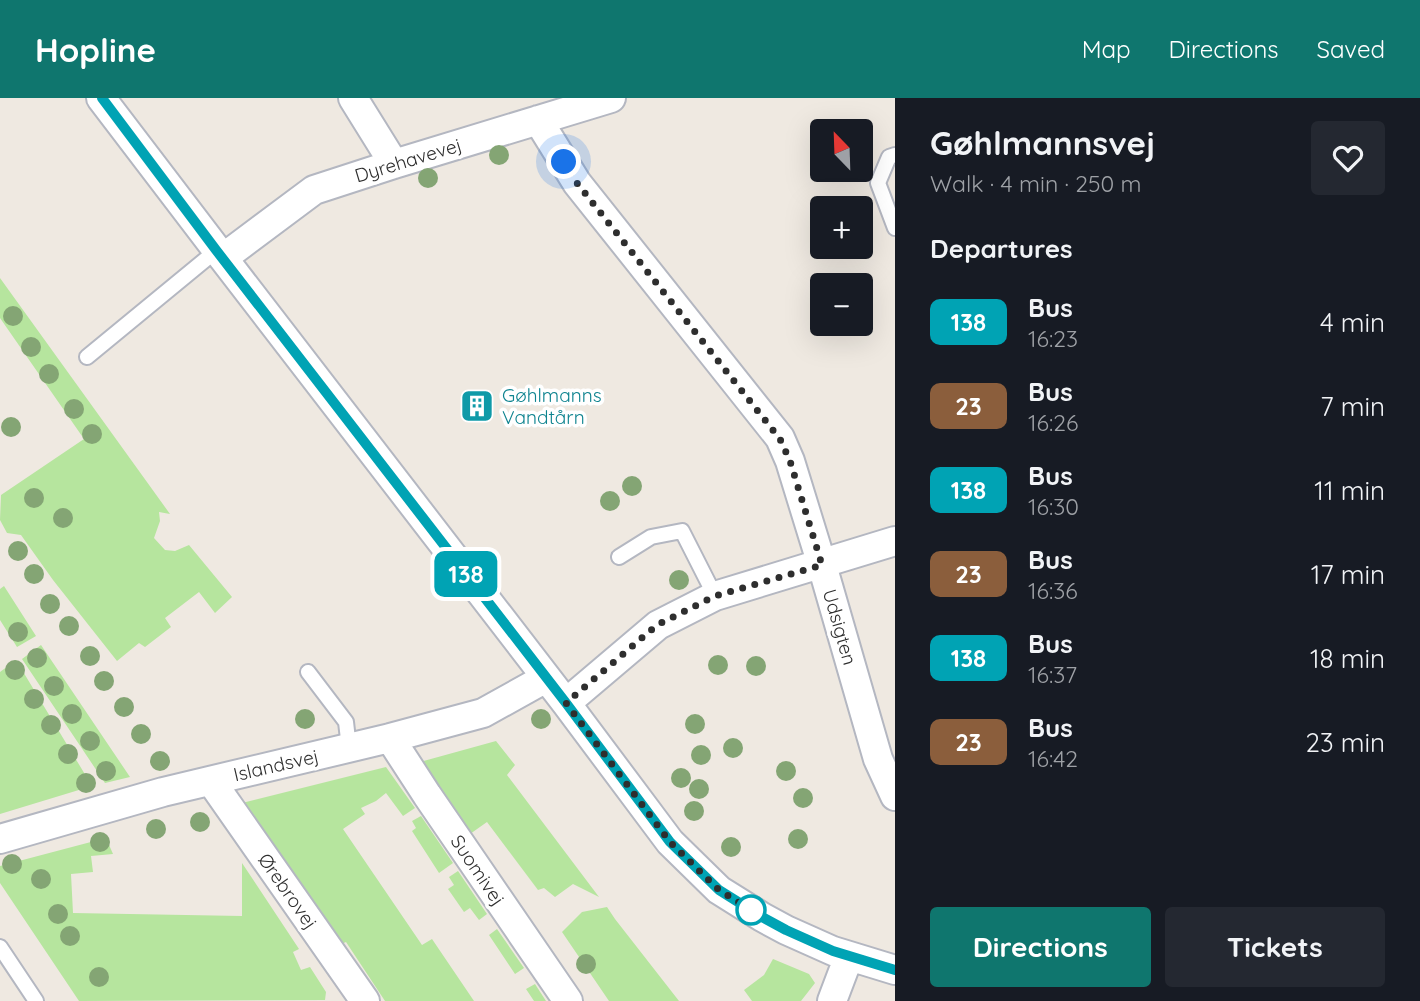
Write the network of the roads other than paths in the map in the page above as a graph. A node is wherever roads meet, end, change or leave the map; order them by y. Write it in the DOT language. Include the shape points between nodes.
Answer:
graph roads {
  1 [pos="102,98"];
  2 [pos="353,98"];
  3 [pos="611,98"];
  4 [pos="538,120"];
  5 [pos="895,155"];
  6 [pos="394,164"];
  7 [pos="895,228"];
  8 [pos="220,254"];
  9 [pos="87,357"];
  10 [pos="895,541"];
  11 [pos="619,557"];
  12 [pos="822,565"];
  13 [pos="715,596"];
  14 [pos="308,672"];
  15 [pos="546,678"];
  16 [pos="566,703"];
  17 [pos="390,738"];
  18 [pos="349,748"];
  19 [pos="211,780"];
  20 [pos="895,796"];
  21 [pos="0,839"];
  22 [pos="0,947"];
  23 [pos="849,956"];
  24 [pos="895,970"];
  25 [pos="36,1001"];
  26 [pos="365,1001"];
  27 [pos="568,1001"];
  28 [pos="832,1001"];
  1 -- 8 [label="street"];
  2 -- 6 [label="street"];
  3 -- 4 [label="street, Dyrehavevej"];
  4 -- 6 [label="street, Dyrehavevej"];
  4 -- 12 [label="street, Udsigten" via="577,183 780,439"];
  5 -- 7 [label="lane" via="889,157 878,183"];
  6 -- 8 [label="street, Dyrehavevej" via="314,190"];
  8 -- 9 [label="lane"];
  8 -- 15 [label="street"];
  10 -- 12 [label="street"];
  11 -- 13 [label="lane" via="652,537 682,531"];
  12 -- 13 [label="street"];
  12 -- 20 [label="street, Udsigten" via="878,759"];
  13 -- 16 [label="street" via="657,625"];
  14 -- 18 [label="lane" via="346,722"];
  15 -- 16 [label="street"];
  15 -- 17 [label="street, Islandsvej" via="483,713"];
  16 -- 23 [label="street" via="670,842 719,890 786,930"];
  17 -- 18 [label="street, Islandsvej"];
  17 -- 27 [label="street, Suomivej"];
  18 -- 19 [label="street, Islandsvej"];
  19 -- 21 [label="street, Islandsvej"];
  19 -- 26 [label="street, Ørebrovej"];
  22 -- 25 [label="lane"];
  23 -- 24 [label="street"];
  23 -- 28 [label="street"];
}
